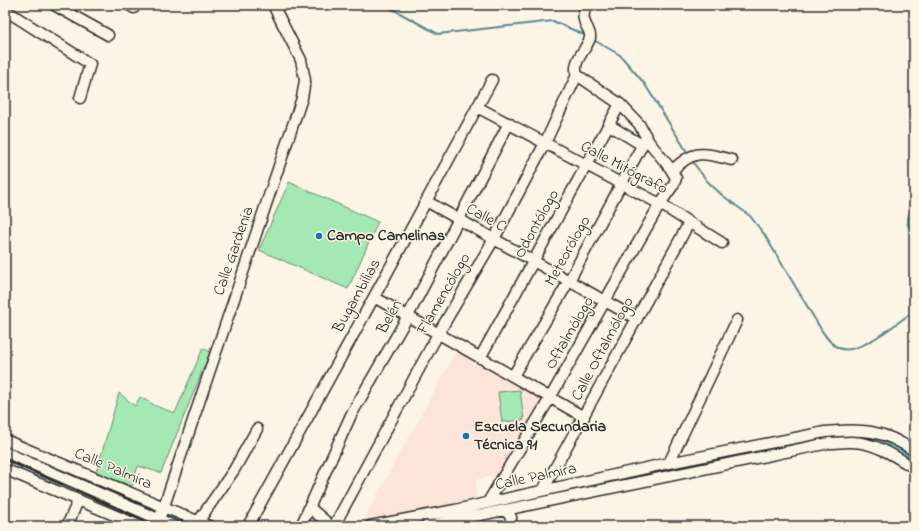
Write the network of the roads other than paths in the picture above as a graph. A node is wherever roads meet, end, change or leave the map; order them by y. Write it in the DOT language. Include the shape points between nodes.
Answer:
graph roads {
  1 [pos="54,5"];
  2 [pos="129,5"];
  3 [pos="136,5"];
  4 [pos="273,5"];
  5 [pos="587,5"];
  6 [pos="5,10"];
  7 [pos="108,35"];
  8 [pos="577,75"];
  9 [pos="492,80"];
  10 [pos="80,98"];
  11 [pos="620,104"];
  12 [pos="477,107"];
  13 [pos="509,123"];
  14 [pos="609,125"];
  15 [pos="644,141"];
  16 [pos="545,143"];
  17 [pos="732,160"];
  18 [pos="586,165"];
  19 [pos="674,174"];
  20 [pos="621,183"];
  21 [pos="426,201"];
  22 [pos="660,204"];
  23 [pos="459,220"];
  24 [pos="689,223"];
  25 [pos="494,239"];
  26 [pos="722,243"];
  27 [pos="533,261"];
  28 [pos="569,281"];
  29 [pos="374,297"];
  30 [pos="605,301"];
  31 [pos="408,316"];
  32 [pos="637,319"];
  33 [pos="737,320"];
  34 [pos="438,334"];
  35 [pos="480,358"];
  36 [pos="513,376"];
  37 [pos="550,398"];
  38 [pos="584,417"];
  39 [pos="256,429"];
  40 [pos="5,440"];
  41 [pos="914,451"];
  42 [pos="5,452"];
  43 [pos="18,452"];
  44 [pos="669,463"];
  45 [pos="914,468"];
  46 [pos="6,474"];
  47 [pos="543,490"];
  48 [pos="78,501"];
  49 [pos="488,502"];
  50 [pos="309,507"];
  51 [pos="505,510"];
  52 [pos="456,515"];
  53 [pos="160,516"];
  54 [pos="198,522"];
  55 [pos="135,525"];
  56 [pos="67,526"];
  57 [pos="174,526"];
  58 [pos="209,526"];
  59 [pos="248,526"];
  60 [pos="301,526"];
  61 [pos="331,526"];
  62 [pos="334,526"];
  63 [pos="370,526"];
  64 [pos="427,526"];
  65 [pos="511,526"];
  1 -- 7 [label="street"];
  2 -- 3 [label="street" via="134,8"];
  4 -- 53 [label="street, Calle Gardenia" via="301,60 305,80 302,98"];
  5 -- 8 [label="street, Flamencólogo" via="583,18 590,38 577,62"];
  6 -- 10 [label="street" via="90,64"];
  8 -- 11 [label="street"];
  8 -- 16 [label="street, Flamencólogo"];
  9 -- 12 [label="street, Bugambilias"];
  11 -- 14 [label="street, Odontólogo"];
  11 -- 15 [label="street" via="638,124"];
  12 -- 13 [label="street, Calle Mitógrafo"];
  12 -- 21 [label="street, Bugambilias"];
  13 -- 16 [label="street, Calle Mitógrafo"];
  13 -- 23 [label="street, Belén"];
  14 -- 15 [label="street"];
  14 -- 18 [label="street, Odontólogo"];
  15 -- 19 [label="street"];
  15 -- 20 [label="street, Meteorólogo"];
  16 -- 18 [label="street, Calle Mitógrafo"];
  16 -- 25 [label="street, Flamencólogo"];
  17 -- 19 [label="street, Oftalmólogo" via="700,153 682,162"];
  18 -- 20 [label="street, Calle Mitógrafo"];
  18 -- 27 [label="street, Odontólogo"];
  19 -- 22 [label="street, Oftalmólogo" via="674,184"];
  20 -- 22 [label="street, Calle Mitógrafo"];
  20 -- 28 [label="street, Meteorólogo"];
  21 -- 23 [label="street, Calle C"];
  21 -- 29 [label="street, Bugambilias"];
  22 -- 24 [label="street, Calle Mitógrafo"];
  22 -- 30 [label="street, Oftalmólogo"];
  23 -- 25 [label="street, Calle C"];
  23 -- 31 [label="street, Belén"];
  24 -- 26 [label="street, Calle Mitógrafo"];
  24 -- 32 [label="street, Calle Oftalmólogo"];
  25 -- 27 [label="street, Calle C"];
  25 -- 34 [label="street, Flamencólogo"];
  27 -- 28 [label="street, Calle C"];
  27 -- 35 [label="street, Odontólogo"];
  28 -- 30 [label="street, Calle C"];
  28 -- 36 [label="street, Meteorólogo"];
  29 -- 31 [label="street"];
  29 -- 59 [label="street, Bugambilias"];
  30 -- 32 [label="street, Calle C"];
  30 -- 37 [label="street, Oftalmólogo"];
  31 -- 34 [label="street"];
  31 -- 50 [label="street, Belén" via="351,415"];
  32 -- 38 [label="street, Calle Oftalmólogo"];
  33 -- 44 [label="street"];
  34 -- 35 [label="street"];
  34 -- 62 [label="street, Flamencólogo"];
  35 -- 36 [label="street"];
  36 -- 37 [label="street"];
  37 -- 38 [label="street"];
  37 -- 49 [label="street, Oftalmólogo"];
  38 -- 47 [label="street, Calle Oftalmólogo"];
  39 -- 54 [label="street" via="234,470"];
  40 -- 43 [label="street, Calle Palmira"];
  41 -- 44 [label="street, Calle Palmira" via="888,436 852,430 825,432"];
  42 -- 43 [label="street"];
  43 -- 46 [label="street"];
  43 -- 53 [label="street, Calle Palmira"];
  43 -- 53 [label="street"];
  44 -- 47 [label="street, Calle Palmira"];
  45 -- 51 [label="street" via="893,454 871,445 851,442 829,443"];
  46 -- 48 [label="street"];
  47 -- 49 [label="street, Calle Palmira"];
  48 -- 55 [label="street"];
  48 -- 56 [label="street"];
  49 -- 52 [label="street, Calle Palmira"];
  50 -- 60 [label="street, Belén"];
  50 -- 61 [label="street"];
  51 -- 52 [label="street"];
  51 -- 65 [label="street" via="510,517"];
  52 -- 63 [label="street, Calle Palmira"];
  52 -- 64 [label="street"];
  53 -- 54 [label="street, Calle Palmira"];
  53 -- 57 [label="street"];
  54 -- 58 [label="street, Calle Palmira"];
}
